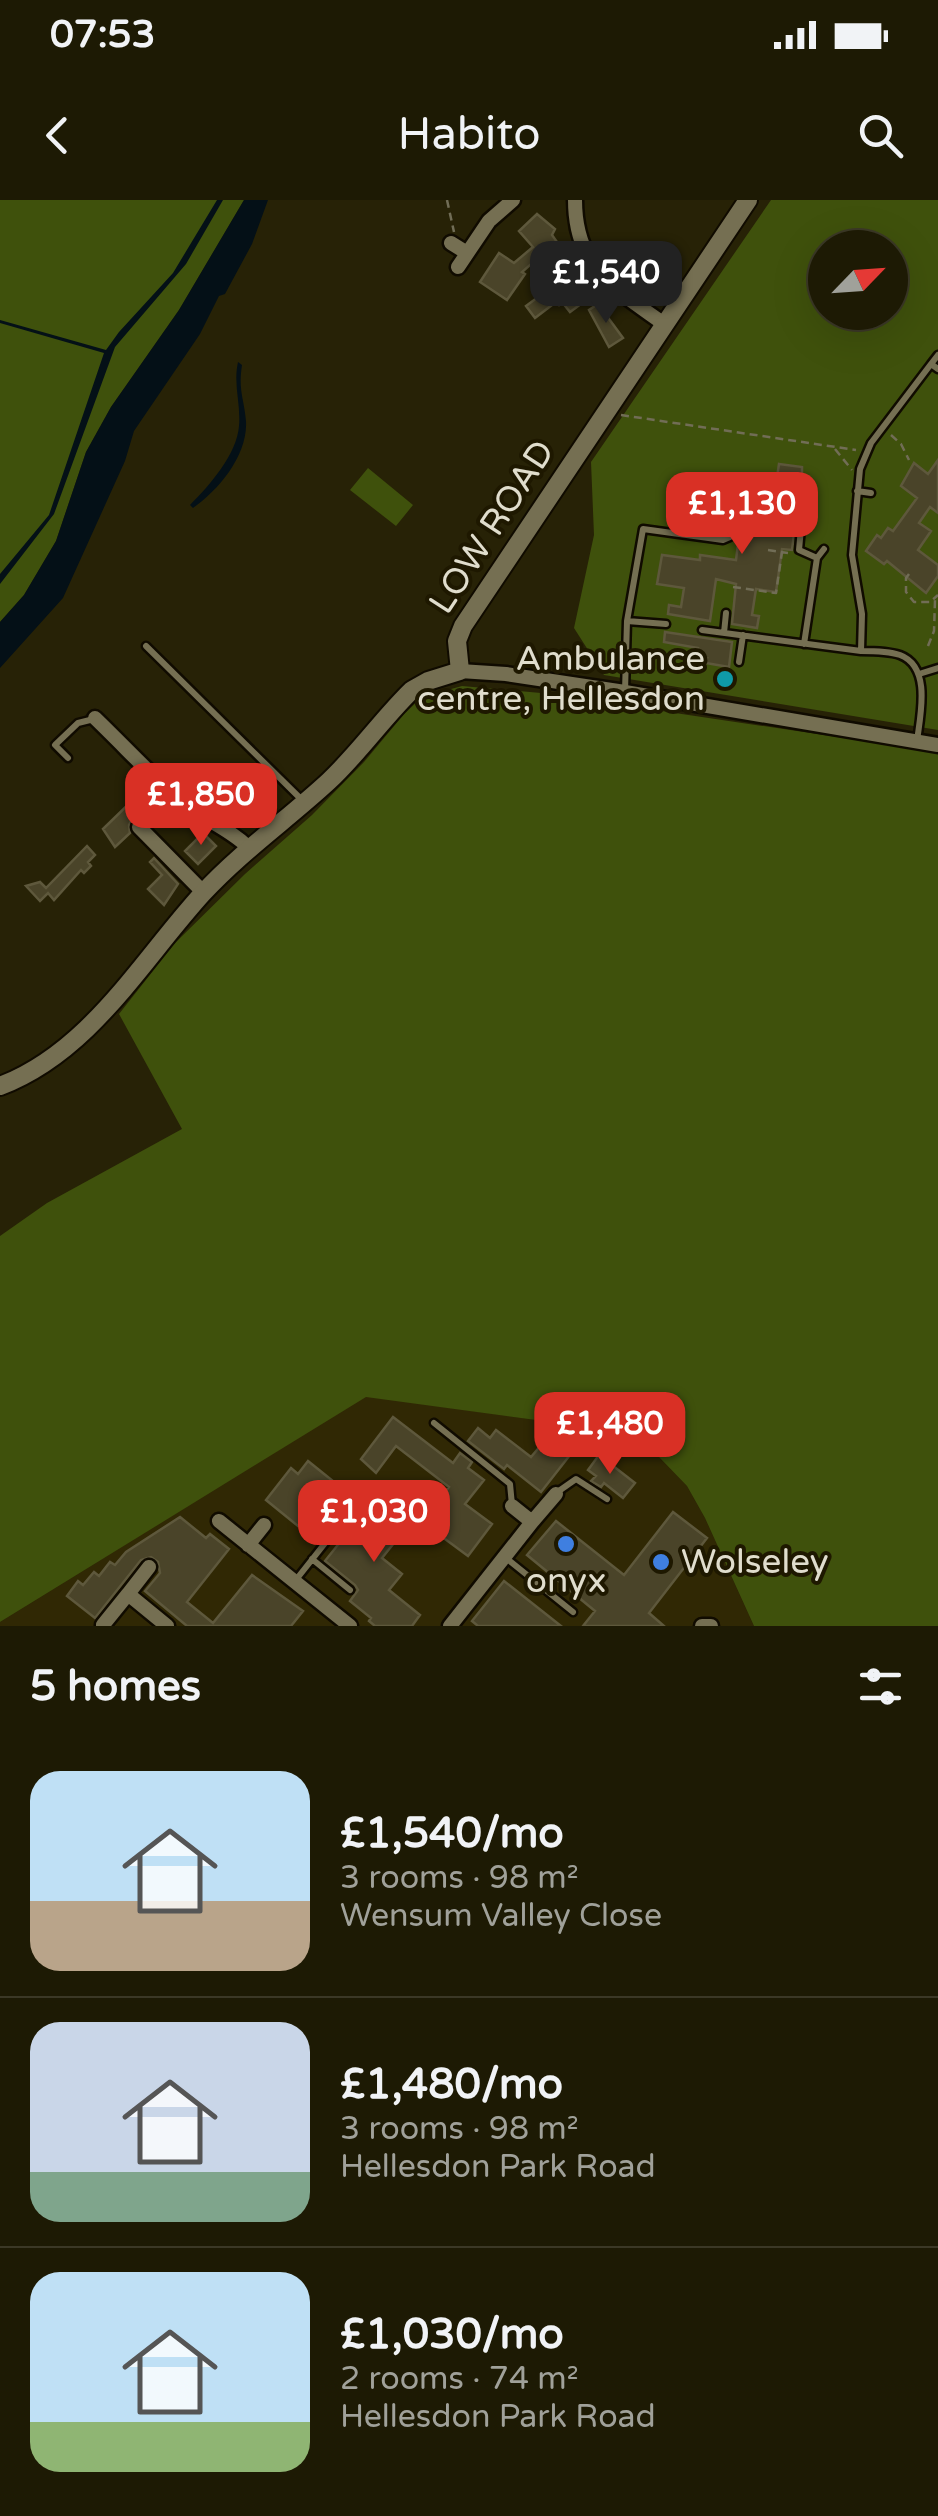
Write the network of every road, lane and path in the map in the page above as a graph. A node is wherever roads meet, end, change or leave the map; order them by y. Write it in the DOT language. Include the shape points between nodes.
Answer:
graph roads {
  1 [pos="448,200"];
  2 [pos="513,200"];
  3 [pos="575,200"];
  4 [pos="748,200"];
  5 [pos="451,242"];
  6 [pos="467,253"];
  7 [pos="458,267"];
  8 [pos="664,324"];
  9 [pos="938,355"];
  10 [pos="934,367"];
  11 [pos="604,412"];
  12 [pos="881,428"];
  13 [pos="834,447"];
  14 [pos="867,452"];
  15 [pos="908,460"];
  16 [pos="859,478"];
  17 [pos="857,491"];
  18 [pos="872,492"];
  19 [pos="802,528"];
  20 [pos="730,537"];
  21 [pos="824,549"];
  22 [pos="768,550"];
  23 [pos="799,550"];
  24 [pos="782,552"];
  25 [pos="817,558"];
  26 [pos="909,574"];
  27 [pos="778,585"];
  28 [pos="784,586"];
  29 [pos="733,587"];
  30 [pos="937,596"];
  31 [pos="726,613"];
  32 [pos="627,620"];
  33 [pos="666,624"];
  34 [pos="702,630"];
  35 [pos="724,633"];
  36 [pos="743,635"];
  37 [pos="804,644"];
  38 [pos="146,646"];
  39 [pos="928,646"];
  40 [pos="861,650"];
  41 [pos="739,662"];
  42 [pos="938,668"];
  43 [pos="460,671"];
  44 [pos="918,674"];
  45 [pos="625,692"];
  46 [pos="106,722"];
  47 [pos="916,743"];
  48 [pos="938,745"];
  49 [pos="68,758"];
  50 [pos="304,802"];
  51 [pos="139,827"];
  52 [pos="248,848"];
  53 [pos="204,892"];
  54 [pos="0,1086"];
  55 [pos="434,1423"];
  56 [pos="556,1494"];
  57 [pos="607,1500"];
  58 [pos="356,1504"];
  59 [pos="512,1506"];
  60 [pos="218,1521"];
  61 [pos="532,1522"];
  62 [pos="264,1525"];
  63 [pos="248,1545"];
  64 [pos="504,1557"];
  65 [pos="312,1559"];
  66 [pos="149,1568"];
  67 [pos="294,1582"];
  68 [pos="350,1590"];
  69 [pos="128,1594"];
  70 [pos="573,1612"];
  71 [pos="339,1623"];
  72 [pos="458,1623"];
  73 [pos="102,1625"];
  74 [pos="167,1626"];
  75 [pos="702,1626"];
  76 [pos="711,1626"];
  1 -- 5 [label="path"];
  2 -- 6 [label="street"];
  3 -- 8 [label="street" via="578,231 596,272"];
  4 -- 8 [label="street, LOW ROAD"];
  5 -- 6 [label="street"];
  6 -- 7 [label="street"];
  8 -- 11 [label="street, LOW ROAD"];
  9 -- 10 [label="lane"];
  10 -- 12 [label="lane"];
  11 -- 13 [label="path"];
  11 -- 43 [label="street, LOW ROAD" via="463,626"];
  12 -- 14 [label="lane"];
  12 -- 15 [label="path"];
  13 -- 14 [label="path"];
  13 -- 16 [label="path"];
  14 -- 16 [label="lane"];
  16 -- 17 [label="lane"];
  17 -- 18 [label="lane"];
  17 -- 40 [label="lane" via="852,555"];
  19 -- 23 [label="lane"];
  20 -- 32 [label="lane" via="643,529"];
  21 -- 25 [label="lane"];
  22 -- 24 [label="path"];
  23 -- 24 [label="path"];
  23 -- 25 [label="lane"];
  24 -- 27 [label="path"];
  25 -- 37 [label="lane"];
  26 -- 30 [label="path" via="906,592 914,602"];
  27 -- 28 [label="path"];
  27 -- 29 [label="path" via="776,593"];
  30 -- 39 [label="path"];
  31 -- 35 [label="lane"];
  32 -- 33 [label="lane"];
  32 -- 45 [label="lane"];
  34 -- 35 [label="lane"];
  35 -- 36 [label="lane"];
  36 -- 37 [label="lane"];
  36 -- 41 [label="lane"];
  37 -- 40 [label="lane"];
  38 -- 50 [label="lane"];
  40 -- 44 [label="lane" via="897,653"];
  42 -- 44 [label="lane"];
  43 -- 45 [label="street"];
  43 -- 50 [label="street, LOW ROAD" via="412,690"];
  44 -- 47 [label="lane"];
  45 -- 47 [label="street"];
  46 -- 49 [label="lane" via="78,722 56,745"];
  46 -- 52 [label="street" via="179,800"];
  47 -- 48 [label="street"];
  50 -- 52 [label="street, LOW ROAD"];
  51 -- 53 [label="street"];
  52 -- 53 [label="street, LOW ROAD"];
  53 -- 54 [label="street, LOW ROAD" via="96,1020 40,1068"];
  55 -- 59 [label="lane" via="510,1484"];
  56 -- 57 [label="lane" via="576,1479"];
  56 -- 61 [label="street"];
  58 -- 65 [label="lane"];
  59 -- 61 [label="street"];
  60 -- 63 [label="street"];
  61 -- 64 [label="street"];
  62 -- 63 [label="street"];
  63 -- 67 [label="street"];
  64 -- 70 [label="lane"];
  64 -- 72 [label="street"];
  65 -- 67 [label="lane"];
  65 -- 68 [label="lane"];
  66 -- 69 [label="street"];
  67 -- 71 [label="street"];
  69 -- 73 [label="street"];
  69 -- 74 [label="street"];
  75 -- 76 [label="street"];
}
